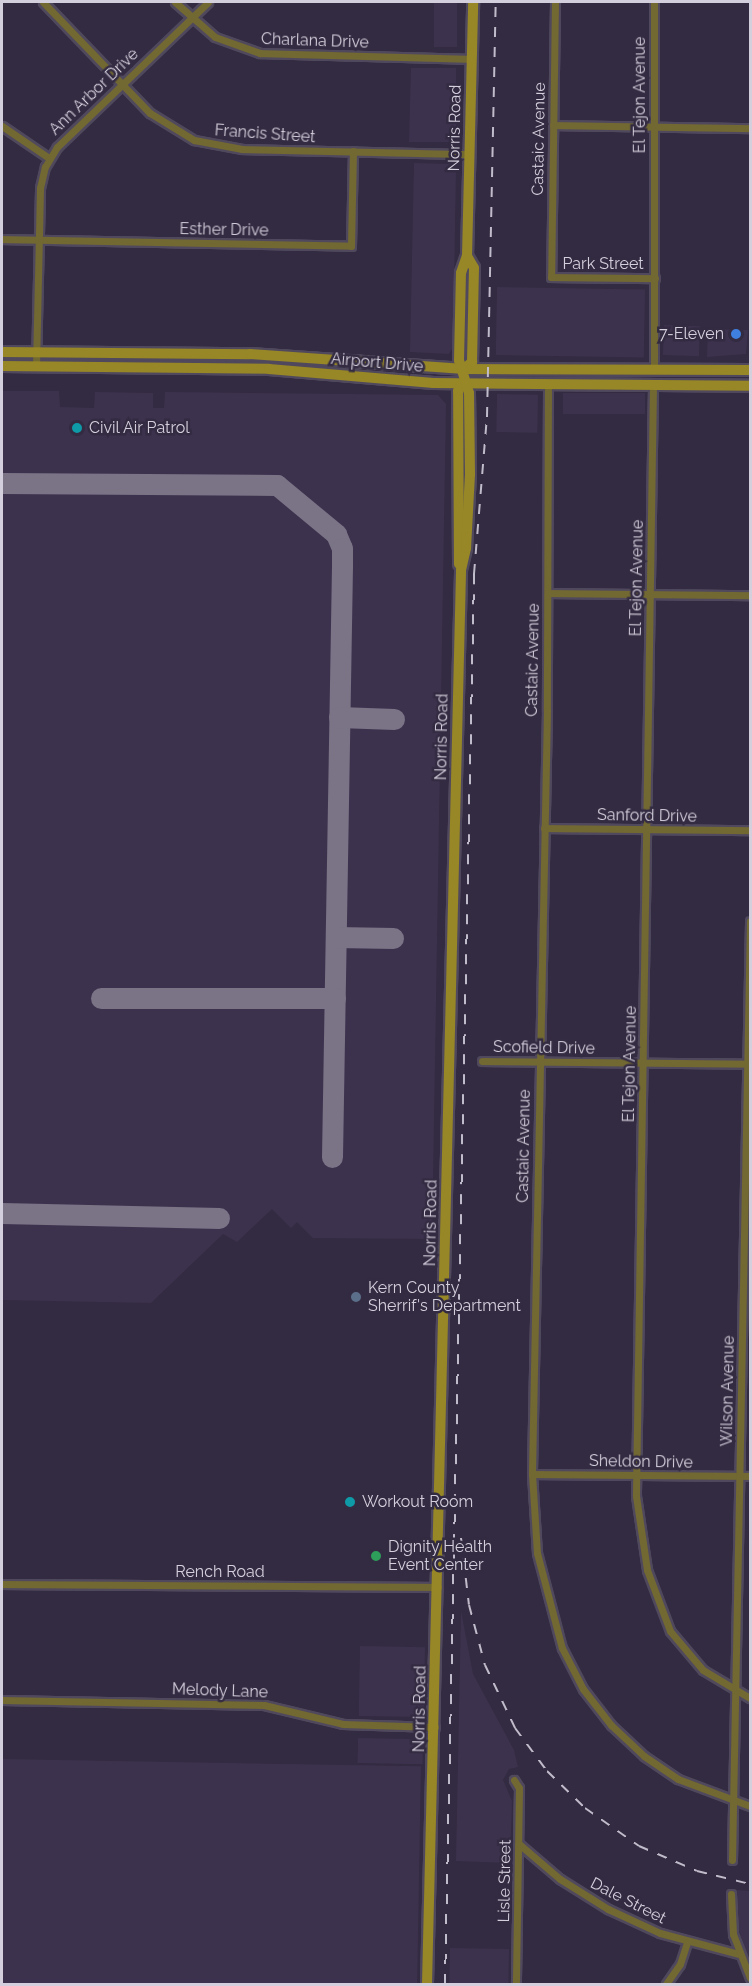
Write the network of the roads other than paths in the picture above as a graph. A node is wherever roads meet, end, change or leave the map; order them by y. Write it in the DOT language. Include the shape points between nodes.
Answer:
graph roads {
  1 [pos="43,2"];
  2 [pos="175,2"];
  3 [pos="208,2"];
  4 [pos="473,2"];
  5 [pos="555,2"];
  6 [pos="654,2"];
  7 [pos="191,18"];
  8 [pos="471,58"];
  9 [pos="122,84"];
  10 [pos="553,125"];
  11 [pos="2,126"];
  12 [pos="653,127"];
  13 [pos="750,128"];
  14 [pos="353,151"];
  15 [pos="470,154"];
  16 [pos="49,158"];
  17 [pos="2,239"];
  18 [pos="39,240"];
  19 [pos="551,277"];
  20 [pos="655,278"];
  21 [pos="2,352"];
  22 [pos="36,352"];
  23 [pos="2,366"];
  24 [pos="36,366"];
  25 [pos="464,369"];
  26 [pos="654,369"];
  27 [pos="750,370"];
  28 [pos="463,383"];
  29 [pos="548,385"];
  30 [pos="653,386"];
  31 [pos="750,386"];
  32 [pos="548,593"];
  33 [pos="651,594"];
  34 [pos="750,595"];
  35 [pos="544,828"];
  36 [pos="648,829"];
  37 [pos="750,830"];
  38 [pos="750,921"];
  39 [pos="482,1061"];
  40 [pos="539,1062"];
  41 [pos="643,1063"];
  42 [pos="749,1064"];
  43 [pos="532,1474"];
  44 [pos="636,1475"];
  45 [pos="740,1476"];
  46 [pos="750,1476"];
  47 [pos="2,1584"];
  48 [pos="438,1587"];
  49 [pos="735,1691"];
  50 [pos="750,1698"];
  51 [pos="2,1700"];
  52 [pos="435,1727"];
  53 [pos="514,1780"];
  54 [pos="733,1801"];
  55 [pos="750,1806"];
  56 [pos="519,1844"];
  57 [pos="732,1860"];
  58 [pos="731,1894"];
  59 [pos="687,1942"];
  60 [pos="739,1954"];
  61 [pos="750,1978"];
  62 [pos="428,1984"];
  63 [pos="516,1984"];
  64 [pos="666,1984"];
  1 -- 9 [label="street, Francis Street"];
  2 -- 7 [label="street, Charlana Drive"];
  3 -- 7 [label="street, Ann Arbor Drive"];
  4 -- 8 [label="street, Norris Road"];
  5 -- 10 [label="street, Castaic Avenue"];
  6 -- 12 [label="street, El Tejon Avenue"];
  7 -- 8 [label="street, Charlana Drive" via="215,37 260,53"];
  7 -- 9 [label="street, Ann Arbor Drive"];
  8 -- 15 [label="street, Norris Road"];
  9 -- 14 [label="street, Francis Street" via="164,123 210,145"];
  9 -- 16 [label="street, Ann Arbor Drive"];
  10 -- 12 [label="street"];
  10 -- 19 [label="street, Castaic Avenue"];
  11 -- 16 [label="street"];
  12 -- 13 [label="street"];
  12 -- 20 [label="street, El Tejon Avenue"];
  14 -- 15 [label="street, Francis Street"];
  14 -- 18 [label="street, Esther Drive" via="351,246"];
  15 -- 25 [label="street, Norris Road" via="467,256 461,284 459,360"];
  16 -- 18 [label="street, Ann Arbor Drive" via="40,188"];
  17 -- 18 [label="street, Esther Drive"];
  18 -- 22 [label="street, Ann Arbor Drive"];
  19 -- 20 [label="street, Park Street"];
  20 -- 26 [label="street, El Tejon Avenue"];
  21 -- 22 [label="street, Airport Drive"];
  22 -- 24 [label="street, Ann Arbor Drive"];
  22 -- 25 [label="street, Airport Drive" via="250,354"];
  23 -- 24 [label="street, Airport Drive"];
  24 -- 28 [label="street, Airport Drive" via="269,369"];
  25 -- 26 [label="street, Airport Drive"];
  25 -- 28 [label="street, Norris Road"];
  26 -- 27 [label="street, Airport Drive"];
  28 -- 29 [label="street, Airport Drive"];
  28 -- 48 [label="street, Norris Road" via="458,391 457,552 461,570"];
  29 -- 30 [label="street, Airport Drive"];
  29 -- 32 [label="street, Castaic Avenue"];
  30 -- 31 [label="street, Airport Drive"];
  30 -- 33 [label="street, El Tejon Avenue"];
  32 -- 33 [label="street"];
  32 -- 35 [label="street, Castaic Avenue"];
  33 -- 34 [label="street"];
  33 -- 36 [label="street, El Tejon Avenue"];
  35 -- 36 [label="street, Sanford Drive"];
  35 -- 40 [label="street, Castaic Avenue"];
  36 -- 37 [label="street, Sanford Drive"];
  36 -- 41 [label="street, El Tejon Avenue"];
  38 -- 42 [label="street, Wilson Avenue"];
  39 -- 40 [label="street, Scofield Drive"];
  40 -- 41 [label="street, Scofield Drive"];
  40 -- 43 [label="street, Castaic Avenue"];
  41 -- 42 [label="street, Scofield Drive"];
  41 -- 44 [label="street, El Tejon Avenue"];
  42 -- 45 [label="street, Wilson Avenue"];
  43 -- 44 [label="street, Sheldon Drive"];
  43 -- 54 [label="street, Castaic Avenue" via="533,1522 543,1582 562,1648 583,1689 610,1725 644,1756 678,1779"];
  44 -- 45 [label="street, Sheldon Drive"];
  44 -- 49 [label="street, El Tejon Avenue" via="641,1542 662,1616 691,1659"];
  45 -- 46 [label="street, Sheldon Drive"];
  45 -- 49 [label="street, Wilson Avenue"];
  47 -- 48 [label="street, Rench Road"];
  48 -- 52 [label="street, Norris Road"];
  49 -- 50 [label="street, El Tejon Avenue"];
  49 -- 54 [label="street, Wilson Avenue"];
  51 -- 52 [label="street, Melody Lane" via="264,1705 343,1724"];
  52 -- 62 [label="street, Norris Road"];
  53 -- 56 [label="street, Lisle Street" via="519,1788"];
  54 -- 55 [label="street, Castaic Avenue"];
  54 -- 57 [label="street, Wilson Avenue"];
  56 -- 59 [label="street, Dale Street" via="560,1879 608,1910"];
  56 -- 63 [label="street, Lisle Street"];
  58 -- 60 [label="street" via="730,1917"];
  59 -- 60 [label="street, Dale Street"];
  59 -- 64 [label="street" via="680,1964"];
  60 -- 61 [label="street"];
}
